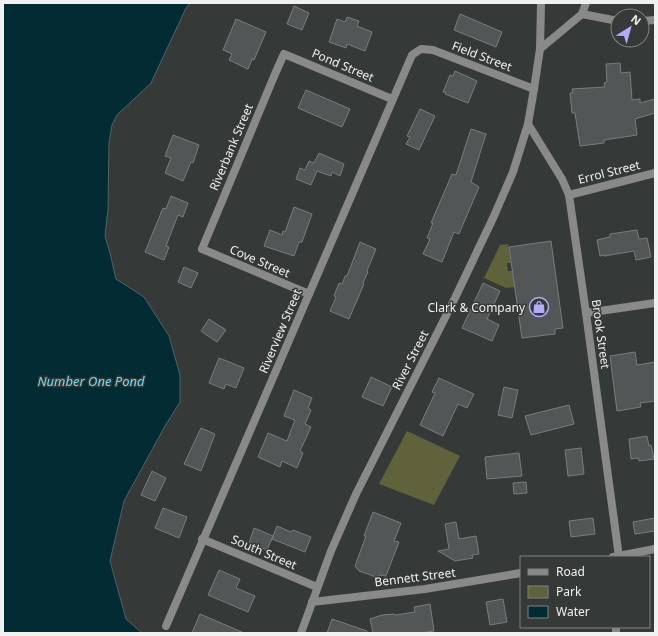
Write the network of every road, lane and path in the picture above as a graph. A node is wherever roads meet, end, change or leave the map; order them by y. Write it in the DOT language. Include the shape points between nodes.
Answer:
graph roads {
  1 [pos="541,3"];
  2 [pos="586,3"];
  3 [pos="582,14"];
  4 [pos="610,19"];
  5 [pos="421,49"];
  6 [pos="540,49"];
  7 [pos="284,54"];
  8 [pos="534,89"];
  9 [pos="392,99"];
  10 [pos="528,124"];
  11 [pos="655,173"];
  12 [pos="569,195"];
  13 [pos="202,249"];
  14 [pos="309,294"];
  15 [pos="655,303"];
  16 [pos="586,313"];
  17 [pos="202,539"];
  18 [pos="655,549"];
  19 [pos="617,556"];
  20 [pos="622,556"];
  21 [pos="520,573"];
  22 [pos="317,587"];
  23 [pos="312,602"];
  24 [pos="166,626"];
  25 [pos="301,633"];
  1 -- 6 [label="street, River Street"];
  2 -- 3 [label="street"];
  3 -- 4 [label="street"];
  3 -- 6 [label="street"];
  5 -- 8 [label="street, Field Street" via="432,50"];
  5 -- 9 [label="street, Riverview Street" via="412,55"];
  6 -- 8 [label="street, River Street"];
  7 -- 9 [label="street, Pond Street"];
  7 -- 13 [label="street, Riverbank Street"];
  8 -- 10 [label="street, River Street"];
  9 -- 14 [label="street, Riverview Street"];
  10 -- 12 [label="street, Brook Street"];
  10 -- 22 [label="street, River Street" via="513,172 494,216 356,494"];
  11 -- 12 [label="street, Errol Street"];
  12 -- 16 [label="street, Brook Street"];
  13 -- 14 [label="street, Cove Street"];
  14 -- 17 [label="street, Riverview Street"];
  15 -- 16 [label="street"];
  16 -- 19 [label="street, Brook Street"];
  17 -- 22 [label="street, South Street"];
  17 -- 24 [label="street, Riverview Street"];
  18 -- 20 [label="street"];
  21 -- 23 [label="street, Bennett Street" via="425,589"];
  22 -- 23 [label="street, River Street"];
  23 -- 25 [label="street, River Street"];
}
